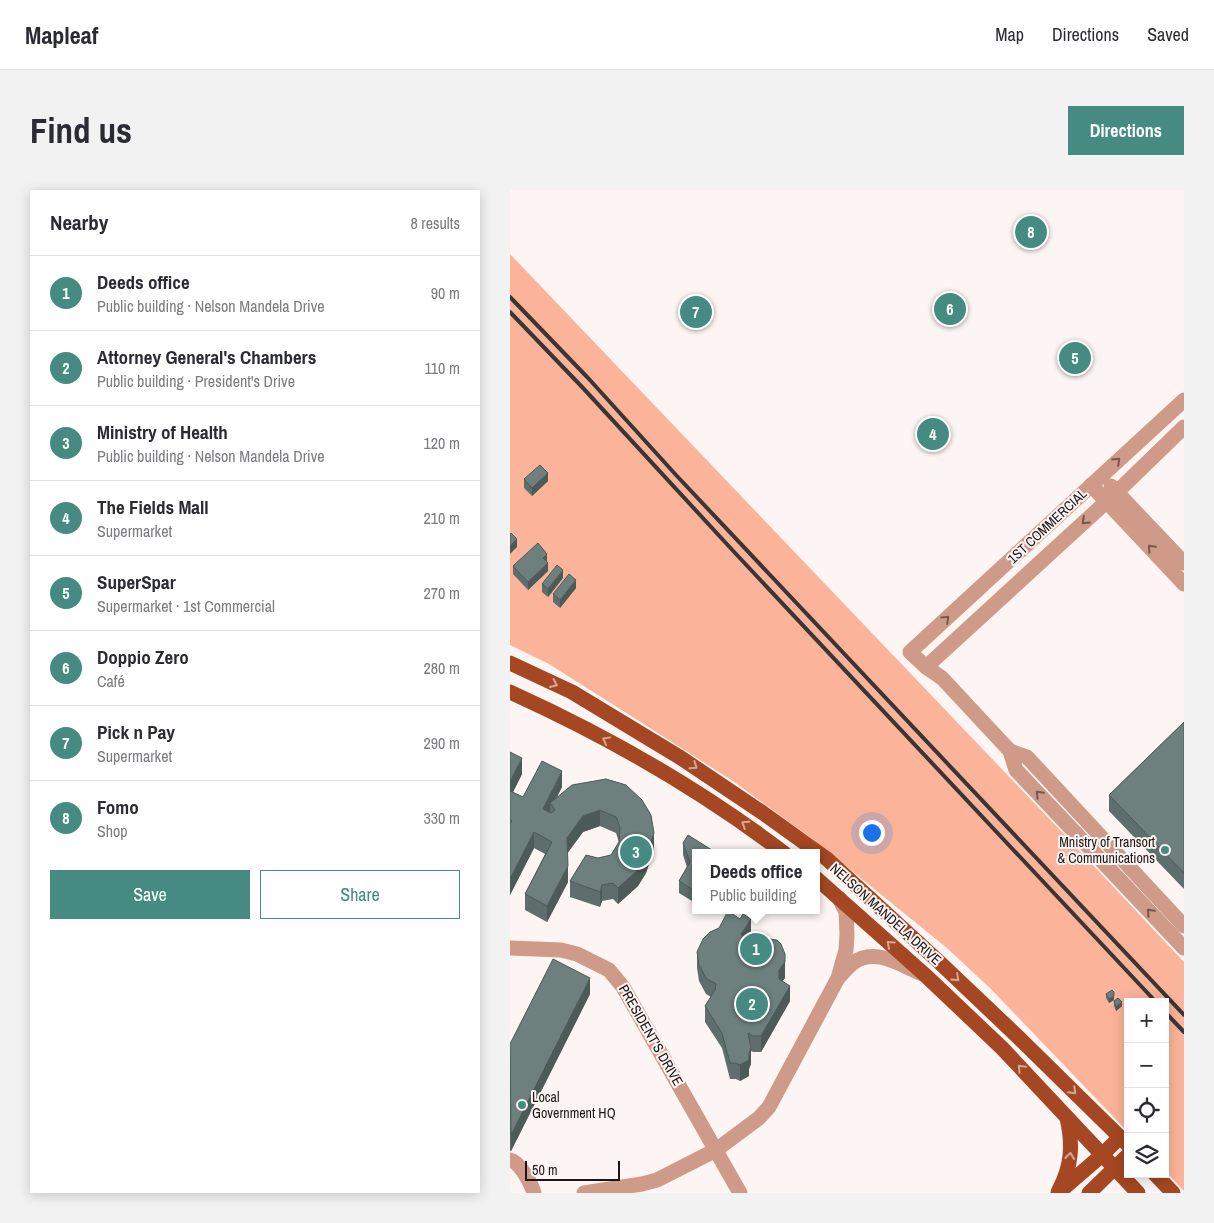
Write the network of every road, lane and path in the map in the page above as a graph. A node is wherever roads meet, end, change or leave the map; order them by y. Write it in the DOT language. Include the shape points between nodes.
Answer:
graph roads {
  1 [pos="1184,400"];
  2 [pos="1184,427"];
  3 [pos="1097,480"];
  4 [pos="1112,496"];
  5 [pos="1184,562"];
  6 [pos="1184,584"];
  7 [pos="931,662"];
  8 [pos="510,664"];
  9 [pos="510,692"];
  10 [pos="1010,751"];
  11 [pos="779,849"];
  12 [pos="813,849"];
  13 [pos="820,854"];
  14 [pos="820,881"];
  15 [pos="839,898"];
  16 [pos="1184,926"];
  17 [pos="510,948"];
  18 [pos="1184,948"];
  19 [pos="924,974"];
  20 [pos="838,978"];
  21 [pos="1067,1117"];
  22 [pos="1124,1141"];
  23 [pos="716,1150"];
  24 [pos="1102,1155"];
  25 [pos="510,1160"];
  26 [pos="1124,1160"];
  27 [pos="1115,1168"];
  28 [pos="1159,1178"];
  29 [pos="534,1193"];
  30 [pos="584,1193"];
  31 [pos="740,1193"];
  32 [pos="1058,1193"];
  33 [pos="1088,1193"];
  34 [pos="1138,1193"];
  35 [pos="1173,1193"];
  3 -- 1 [label="street, 1ST COMMERCIAL, one-way"];
  2 -- 4 [label="street, 1ST COMMERCIAL"];
  3 -- 4 [label="street"];
  7 -- 3 [label="street, 1ST COMMERCIAL, one-way" via="916,647"];
  4 -- 5 [label="street"];
  6 -- 4 [label="street, one-way"];
  4 -- 7 [label="street, 1ST COMMERCIAL, one-way"];
  7 -- 10 [label="street"];
  8 -- 12 [label="main road, NELSON MANDELA DRIVE, one-way" via="572,692 681,758"];
  11 -- 9 [label="main road, one-way" via="673,778"];
  10 -- 16 [label="street" via="1028,756"];
  18 -- 10 [label="street, one-way" via="1016,770"];
  13 -- 22 [label="main road, NELSON MANDELA DRIVE, one-way" via="924,947"];
  14 -- 15 [label="main road, NELSON MANDELA DRIVE"];
  19 -- 15 [label="main road, NELSON MANDELA DRIVE, one-way"];
  15 -- 20 [label="street" via="846,912 847,934"];
  17 -- 23 [label="street, PRESIDENT'S DRIVE" via="561,950 609,970 623,987"];
  19 -- 20 [label="street" via="878,956 869,956 855,962"];
  21 -- 19 [label="main road, NELSON MANDELA DRIVE, one-way" via="1002,1048"];
  20 -- 23 [label="street" via="769,1107"];
  21 -- 24 [label="main road, NELSON MANDELA DRIVE"];
  32 -- 21 [label="main road, one-way" via="1071,1154"];
  22 -- 24 [label="main road"];
  23 -- 30 [label="street" via="657,1180"];
  23 -- 31 [label="street, PRESIDENT'S DRIVE"];
  24 -- 27 [label="main road, NELSON MANDELA DRIVE"];
  24 -- 32 [label="main road"];
  25 -- 29 [label="street" via="515,1161 531,1183"];
  26 -- 27 [label="main road"];
  27 -- 33 [label="main road"];
  27 -- 34 [label="main road, NELSON MANDELA DRIVE"];
  28 -- 35 [label="main road"];
}
